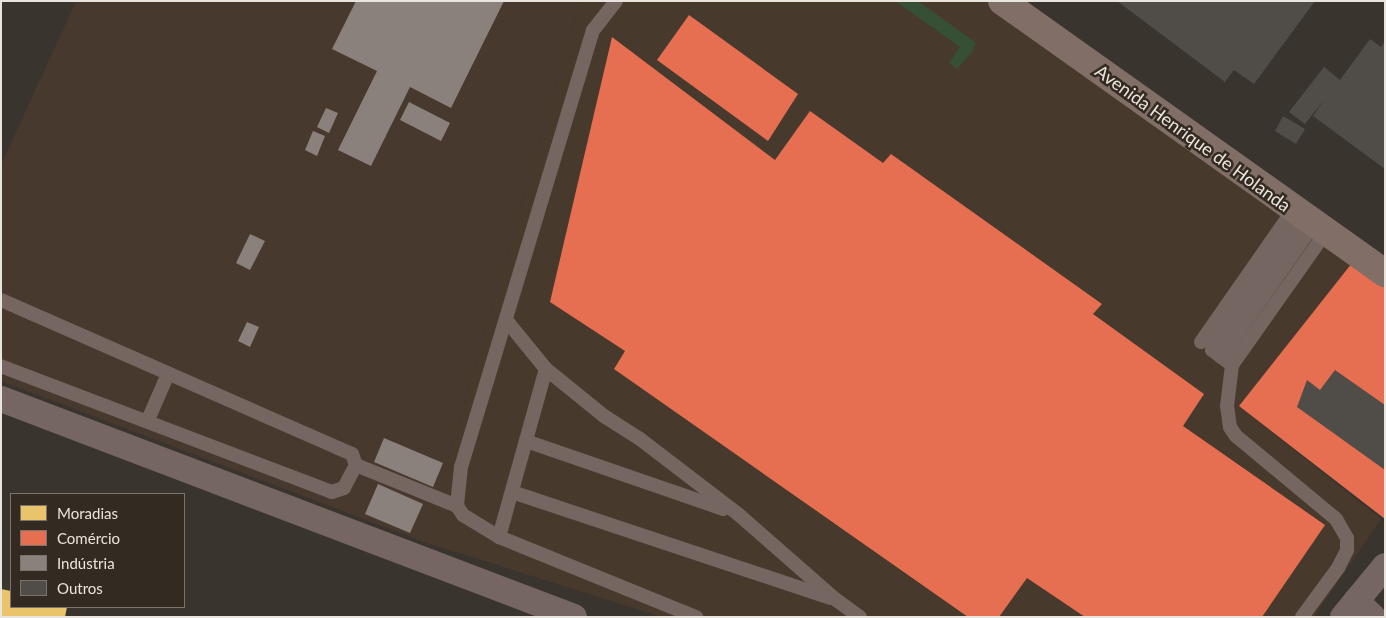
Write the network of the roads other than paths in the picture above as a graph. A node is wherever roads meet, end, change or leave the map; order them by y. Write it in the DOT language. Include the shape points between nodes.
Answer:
graph roads {
  1 [pos="616,1"];
  2 [pos="1002,1"];
  3 [pos="1308,222"];
  4 [pos="1385,273"];
  5 [pos="1,300"];
  6 [pos="506,320"];
  7 [pos="1216,354"];
  8 [pos="1,366"];
  9 [pos="546,369"];
  10 [pos="167,376"];
  11 [pos="1,399"];
  12 [pos="148,420"];
  13 [pos="526,441"];
  14 [pos="356,465"];
  15 [pos="512,492"];
  16 [pos="457,506"];
  17 [pos="738,514"];
  18 [pos="499,537"];
  19 [pos="1385,566"];
  20 [pos="834,599"];
  21 [pos="1358,611"];
  22 [pos="574,617"];
  23 [pos="696,617"];
  24 [pos="860,617"];
  25 [pos="1302,617"];
  1 -- 6 [label="lane" via="593,30"];
  2 -- 3 [label="main road, Avenida Henrique de Holanda"];
  3 -- 4 [label="main road, Avenida Henrique de Holanda"];
  3 -- 7 [label="lane"];
  3 -- 7 [label="lane"];
  5 -- 10 [label="lane"];
  6 -- 9 [label="lane"];
  6 -- 16 [label="lane" via="461,467"];
  7 -- 25 [label="lane" via="1230,428 1336,519 1347,538 1338,568"];
  8 -- 12 [label="lane"];
  9 -- 13 [label="lane"];
  9 -- 17 [label="lane" via="604,416 640,439"];
  10 -- 12 [label="lane"];
  10 -- 14 [label="lane" via="345,451 356,459"];
  11 -- 22 [label="street"];
  12 -- 14 [label="lane" via="332,492 344,488"];
  13 -- 15 [label="lane"];
  13 -- 17 [label="lane"];
  14 -- 16 [label="lane"];
  15 -- 18 [label="lane"];
  15 -- 20 [label="lane"];
  16 -- 18 [label="lane" via="470,520"];
  17 -- 20 [label="lane"];
  18 -- 23 [label="lane"];
  19 -- 21 [label="street"];
  20 -- 24 [label="lane"];
}
